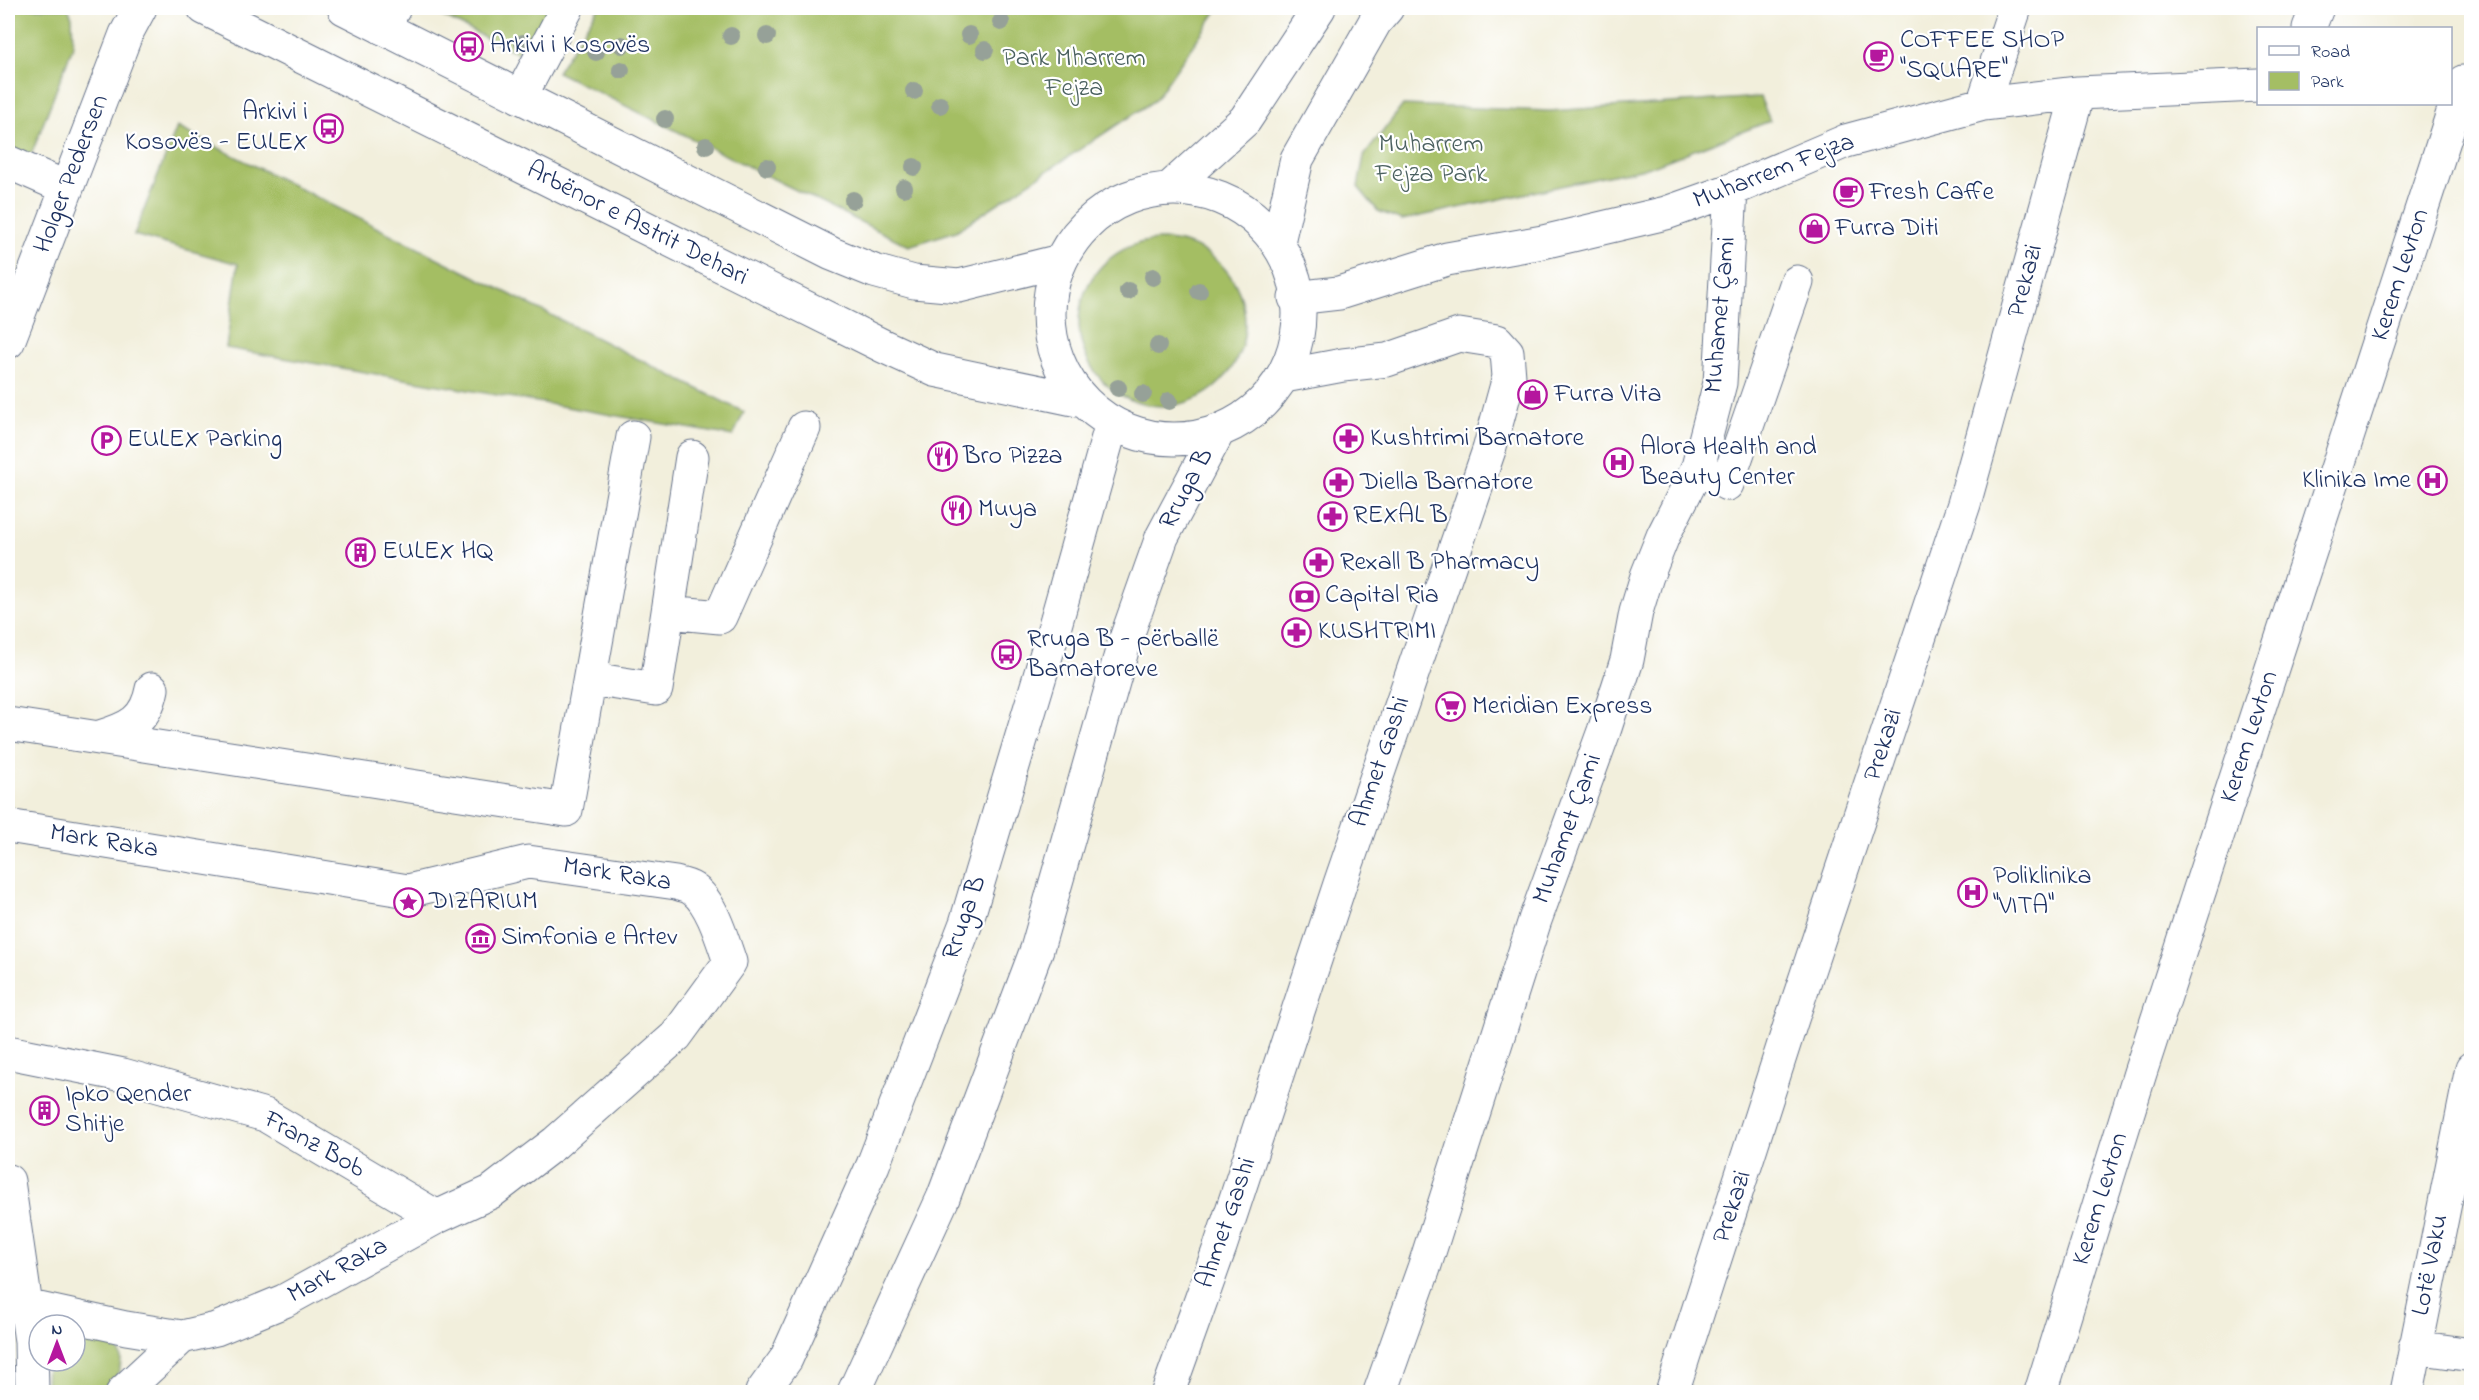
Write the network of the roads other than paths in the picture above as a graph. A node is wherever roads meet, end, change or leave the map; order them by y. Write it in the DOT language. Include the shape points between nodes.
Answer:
graph roads {
  1 [pos="140,8"];
  2 [pos="204,8"];
  3 [pos="344,8"];
  4 [pos="567,8"];
  5 [pos="1319,8"];
  6 [pos="1387,8"];
  7 [pos="2015,8"];
  8 [pos="2317,8"];
  9 [pos="389,18"];
  10 [pos="2309,27"];
  11 [pos="2462,82"];
  12 [pos="2257,85"];
  13 [pos="2078,93"];
  14 [pos="520,97"];
  15 [pos="1983,104"];
  16 [pos="8,162"];
  17 [pos="67,188"];
  18 [pos="1169,189"];
  19 [pos="1731,190"];
  20 [pos="1278,242"];
  21 [pos="1060,261"];
  22 [pos="1797,282"];
  23 [pos="1295,298"];
  24 [pos="8,342"];
  25 [pos="1284,376"];
  26 [pos="1083,401"];
  27 [pos="1112,423"];
  28 [pos="804,428"];
  29 [pos="1218,432"];
  30 [pos="633,437"];
  31 [pos="692,456"];
  32 [pos="1698,467"];
  33 [pos="668,612"];
  34 [pos="591,679"];
  35 [pos="152,689"];
  36 [pos="8,724"];
  37 [pos="100,737"];
  38 [pos="8,826"];
  39 [pos="8,1052"];
  40 [pos="2472,1068"];
  41 [pos="8,1181"];
  42 [pos="437,1217"];
  43 [pos="26,1306"];
  44 [pos="182,1336"];
  45 [pos="2415,1347"];
  46 [pos="2472,1355"];
  47 [pos="32,1392"];
  48 [pos="123,1392"];
  49 [pos="762,1392"];
  50 [pos="854,1392"];
  51 [pos="1168,1392"];
  52 [pos="1380,1392"];
  53 [pos="1672,1392"];
  54 [pos="2041,1392"];
  55 [pos="2407,1392"];
  1 -- 17 [label="street, Holger Pedersen" via="126,34"];
  2 -- 26 [label="street, Arbënor e Astrit Dehari" via="935,370"];
  3 -- 9 [label="street"];
  4 -- 14 [label="street"];
  5 -- 18 [label="street" via="1245,120"];
  6 -- 20 [label="street" via="1375,22 1297,159"];
  7 -- 15 [label="street"];
  8 -- 10 [label="street"];
  9 -- 14 [label="street"];
  11 -- 54 [label="street, Kerem Levton" via="2140,1073"];
  12 -- 13 [label="street, Muharrem Fejza"];
  13 -- 15 [label="street, Muharrem Fejza"];
  13 -- 53 [label="street, Prekazi" via="1964,504"];
  14 -- 21 [label="street" via="832,254 874,271 914,282 958,286"];
  15 -- 19 [label="street, Muharrem Fejza" via="1846,141"];
  16 -- 17 [label="street"];
  17 -- 24 [label="street, Holger Pedersen"];
  18 -- 20 [label="street" via="1194,190 1233,203 1260,222"];
  18 -- 21 [label="street" via="1140,193 1102,211 1081,231"];
  19 -- 23 [label="street, Muharrem Fejza" via="1666,213 1543,242 1447,259 1339,293"];
  19 -- 32 [label="street, Muhamet Çami" via="1720,383"];
  20 -- 23 [label="street" via="1294,275"];
  21 -- 26 [label="street" via="1050,297 1051,335 1062,370"];
  22 -- 32 [label="street" via="1727,484"];
  23 -- 25 [label="street" via="1300,305 1298,337"];
  25 -- 29 [label="street" via="1251,414"];
  25 -- 51 [label="street, Ahmet Gashi" via="1387,360 1459,334 1497,341 1508,352 1509,377 1489,450"];
  26 -- 27 [label="street"];
  27 -- 29 [label="street" via="1158,439"];
  27 -- 49 [label="street, Rruga B" via="966,923 873,1165 786,1359"];
  28 -- 33 [label="street" via="720,617"];
  29 -- 50 [label="street, Rruga B" via="1161,537 1123,647 1037,949 943,1198"];
  30 -- 34 [label="street"];
  31 -- 33 [label="street"];
  32 -- 52 [label="street, Muhamet Çami" via="1647,576 1604,732 1535,920 1424,1268"];
  33 -- 34 [label="street" via="656,689"];
  34 -- 37 [label="street" via="566,810"];
  35 -- 37 [label="street" via="140,718 122,730"];
  36 -- 37 [label="street"];
  38 -- 42 [label="street, Mark Raka" via="408,891 528,862 676,883 694,889 709,910 730,962 676,1036 555,1143 492,1192"];
  39 -- 42 [label="street, Franz Bob" via="123,1075 265,1115"];
  40 -- 45 [label="street, Lotë Vaku"];
  41 -- 43 [label="street"];
  42 -- 44 [label="street, Mark Raka" via="284,1301 216,1329"];
  43 -- 44 [label="street, Mark Raka"];
  43 -- 47 [label="street"];
  44 -- 48 [label="street"];
  45 -- 46 [label="street"];
  45 -- 55 [label="street, Lotë Vaku"];
}
